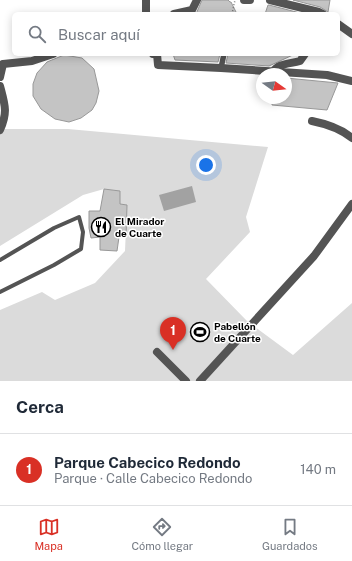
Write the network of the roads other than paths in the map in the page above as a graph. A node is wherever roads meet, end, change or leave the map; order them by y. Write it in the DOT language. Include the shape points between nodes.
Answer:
graph roads {
  1 [pos="146,0"];
  2 [pos="197,0"];
  3 [pos="244,0"];
  4 [pos="250,0"];
  5 [pos="270,0"];
  6 [pos="146,12"];
  7 [pos="183,12"];
  8 [pos="316,12"];
  9 [pos="340,25"];
  10 [pos="352,34"];
  11 [pos="48,56"];
  12 [pos="157,56"];
  13 [pos="224,56"];
  14 [pos="304,56"];
  15 [pos="1,63"];
  16 [pos="221,68"];
  17 [pos="276,68"];
  18 [pos="256,71"];
  19 [pos="292,73"];
  20 [pos="0,77"];
  21 [pos="352,82"];
  22 [pos="0,86"];
  23 [pos="312,121"];
  24 [pos="0,130"];
  25 [pos="352,138"];
  26 [pos="351,209"];
  27 [pos="0,260"];
  28 [pos="0,292"];
  29 [pos="156,352"];
  30 [pos="186,381"];
  31 [pos="200,381"];
  1 -- 6 [label="street"];
  2 -- 7 [label="street" via="192,10"];
  3 -- 4 [label="street"];
  5 -- 8 [label="street"];
  9 -- 10 [label="street"];
  11 -- 15 [label="street" via="32,62"];
  12 -- 16 [label="street" via="158,65"];
  13 -- 16 [label="street"];
  14 -- 17 [label="street" via="300,61 282,64"];
  15 -- 20 [label="street"];
  16 -- 18 [label="street"];
  19 -- 21 [label="street" via="327,75"];
  22 -- 24 [label="street" via="6,108"];
  23 -- 25 [label="street" via="328,124"];
  26 -- 31 [label="street" via="314,256"];
  27 -- 28 [label="lane" via="54,228 79,217 83,232 80,249"];
  29 -- 30 [label="street"];
}
